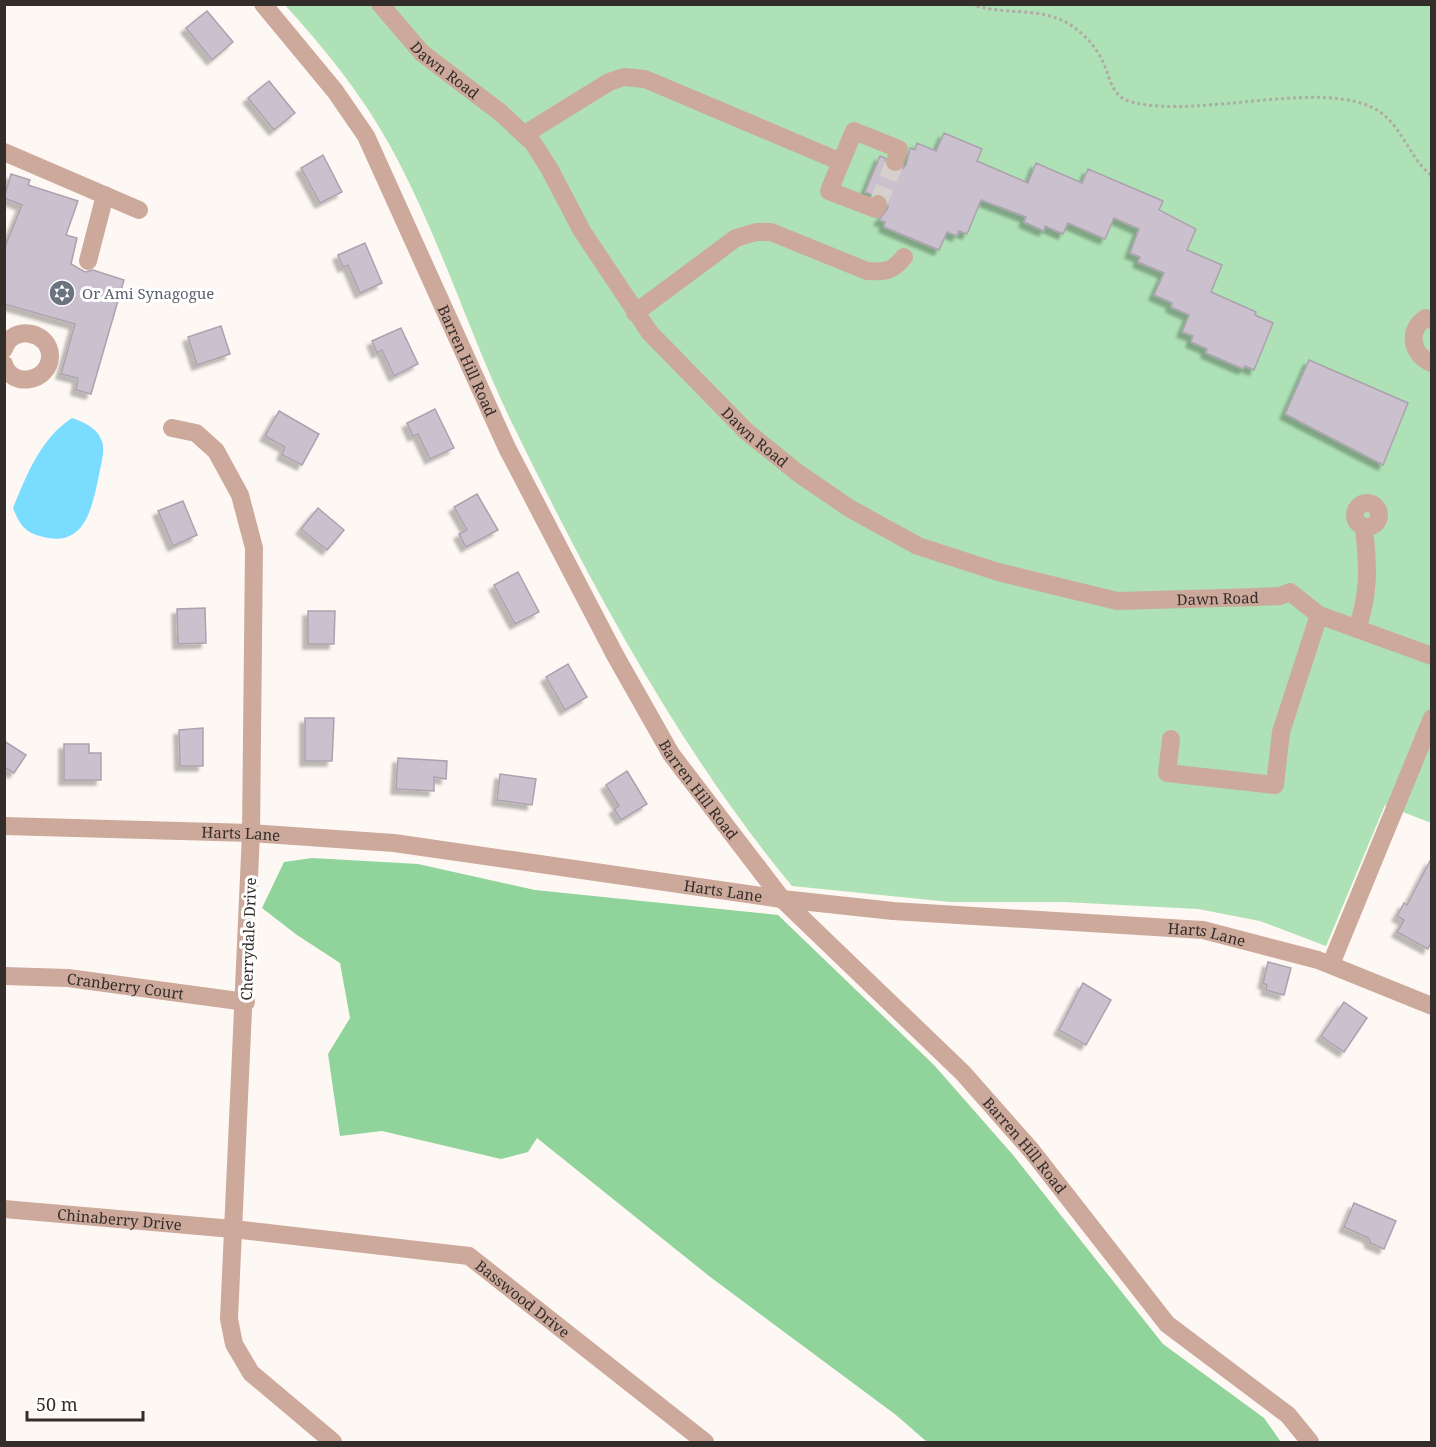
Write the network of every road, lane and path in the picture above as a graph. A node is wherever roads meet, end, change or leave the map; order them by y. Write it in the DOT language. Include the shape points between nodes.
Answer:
graph roads {
  1 [pos="263,4"];
  2 [pos="380,4"];
  3 [pos="971,4"];
  4 [pos="525,135"];
  5 [pos="4,152"];
  6 [pos="841,162"];
  7 [pos="895,162"];
  8 [pos="1431,176"];
  9 [pos="1431,184"];
  10 [pos="105,195"];
  11 [pos="878,204"];
  12 [pos="1431,205"];
  13 [pos="140,210"];
  14 [pos="904,257"];
  15 [pos="88,261"];
  16 [pos="635,313"];
  17 [pos="1431,320"];
  18 [pos="8,338"];
  19 [pos="1431,363"];
  20 [pos="4,364"];
  21 [pos="172,428"];
  22 [pos="1364,527"];
  23 [pos="1319,615"];
  24 [pos="1357,629"];
  25 [pos="1431,656"];
  26 [pos="1431,718"];
  27 [pos="1171,739"];
  28 [pos="4,826"];
  29 [pos="251,833"];
  30 [pos="782,899"];
  31 [pos="1331,964"];
  32 [pos="4,976"];
  33 [pos="246,1002"];
  34 [pos="1431,1006"];
  35 [pos="4,1209"];
  36 [pos="233,1228"];
  37 [pos="333,1443"];
  38 [pos="705,1443"];
  39 [pos="1310,1443"];
  1 -- 30 [label="street, Barren Hill Road" via="335,91 366,136 507,448 615,655 671,753"];
  2 -- 4 [label="street, Dawn Road" via="422,53"];
  3 -- 8 [label="path" via="985,10 1050,17 1068,23 1089,40 1114,90 1129,102 1175,107 1282,100 1352,101 1380,112"];
  4 -- 6 [label="street" via="609,82 624,77 645,79"];
  4 -- 16 [label="street, Dawn Road" via="545,161 582,231"];
  5 -- 10 [label="street"];
  6 -- 7 [label="street" via="854,131 899,149"];
  6 -- 11 [label="street" via="829,191 876,209"];
  9 -- 12 [label="path"];
  10 -- 13 [label="street"];
  10 -- 15 [label="street"];
  14 -- 16 [label="street" via="894,269 867,271 771,232 756,232 736,238"];
  16 -- 23 [label="street, Dawn Road" via="747,432 849,508 918,546 998,572 1117,601 1280,596 1290,592"];
  17 -- 19 [label="street" via="1426,318 1417,324 1412,334 1415,345"];
  18 -- 20 [label="street" via="26,332 38,335 47,344 50,356 39,377 27,380 15,377"];
  21 -- 29 [label="street, Cherrydale Drive" via="196,433 216,451 240,495 254,548"];
  22 -- 24 [label="street" via="1369,570 1366,602"];
  23 -- 24 [label="street"];
  23 -- 27 [label="street" via="1281,732 1275,785 1167,773"];
  24 -- 25 [label="street"];
  26 -- 31 [label="street"];
  28 -- 29 [label="street, Harts Lane"];
  29 -- 30 [label="street, Harts Lane" via="394,843"];
  29 -- 33 [label="street, Cherrydale Drive"];
  30 -- 31 [label="street, Harts Lane" via="893,911 1203,930"];
  30 -- 39 [label="street, Barren Hill Road" via="963,1073 1030,1150 1167,1324 1288,1415"];
  31 -- 34 [label="street, Harts Lane"];
  32 -- 33 [label="street, Cranberry Court" via="68,978"];
  33 -- 36 [label="street, Cherrydale Drive"];
  35 -- 36 [label="street, Chinaberry Drive"];
  36 -- 37 [label="street, Cherrydale Drive" via="229,1319 234,1344 241,1359 264,1386"];
  36 -- 38 [label="street, Basswood Drive" via="469,1256"];
}
